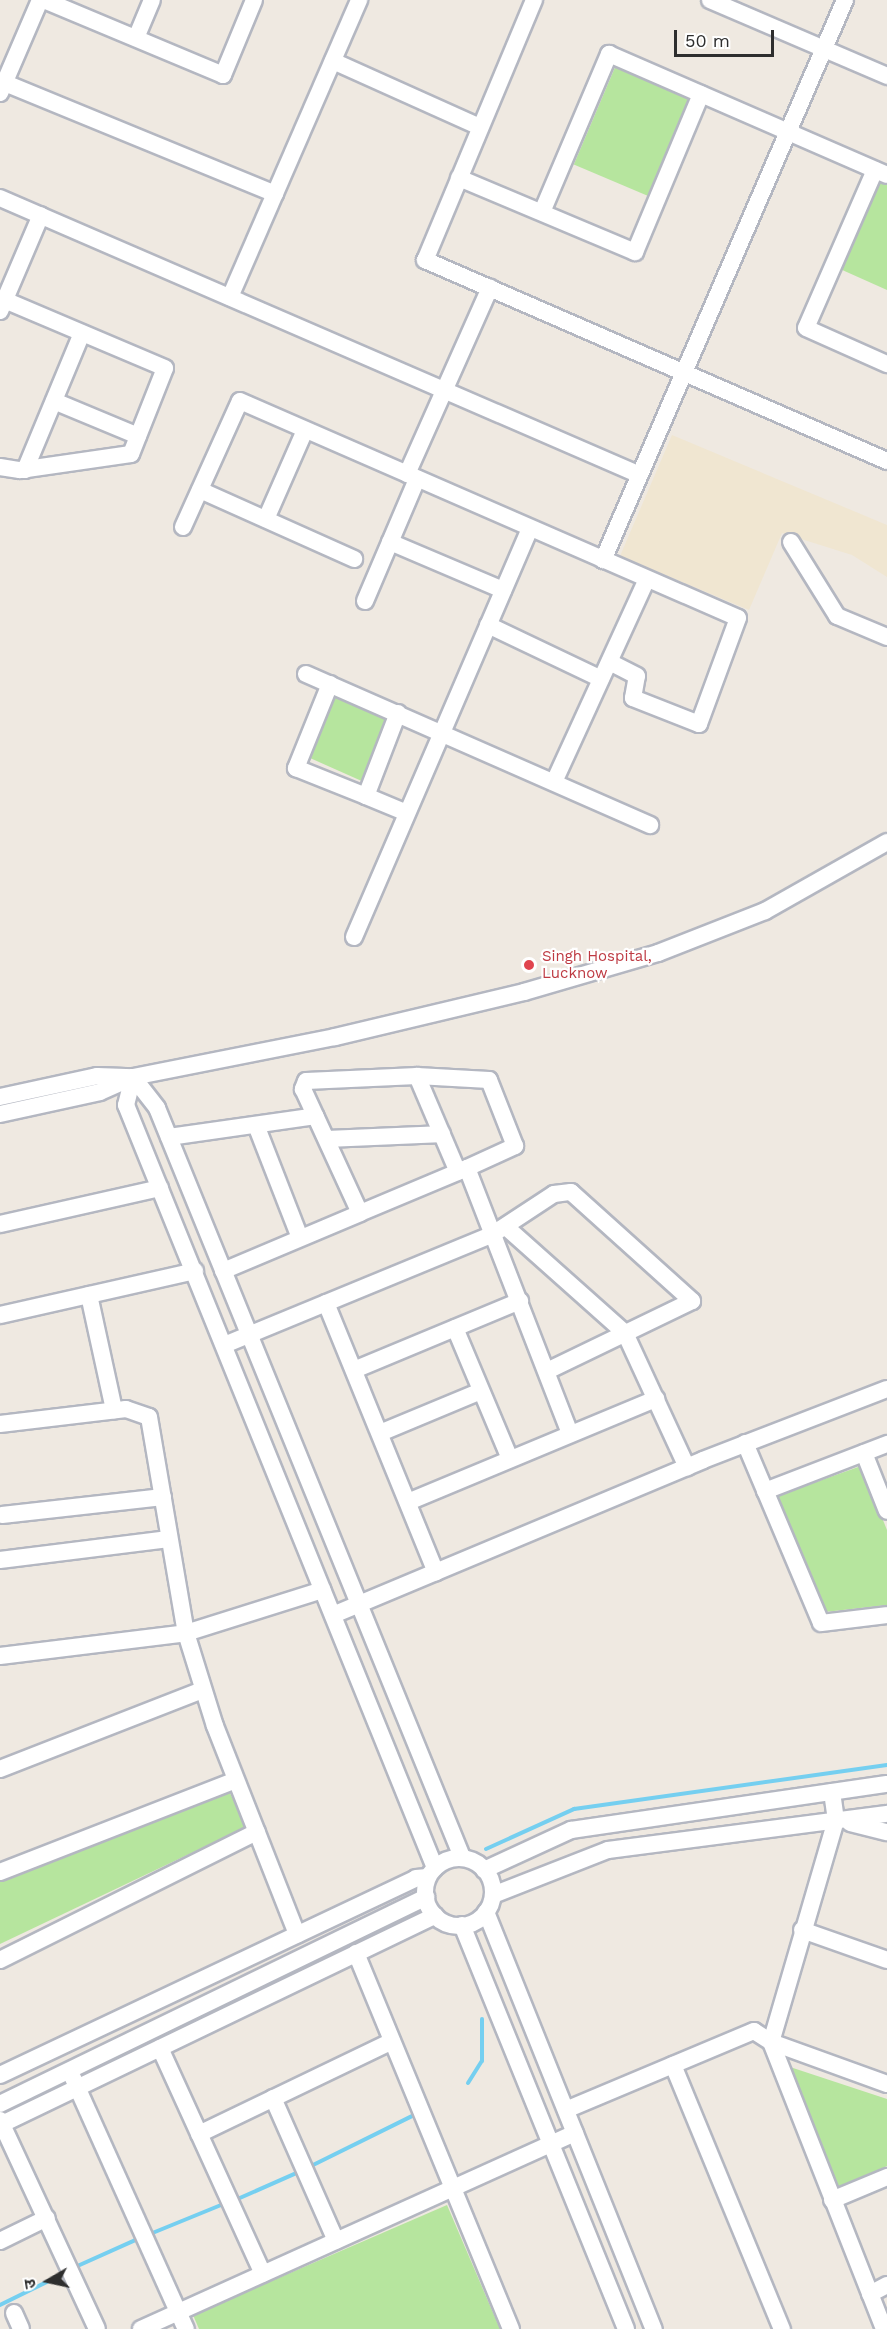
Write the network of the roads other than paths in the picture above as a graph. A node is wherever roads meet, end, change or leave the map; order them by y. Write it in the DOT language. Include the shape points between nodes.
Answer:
graph roads {
  1 [pos="42,0"];
  2 [pos="152,0"];
  3 [pos="254,0"];
  4 [pos="359,0"];
  5 [pos="534,0"];
  6 [pos="710,0"];
  7 [pos="845,0"];
  8 [pos="136,38"];
  9 [pos="824,49"];
  10 [pos="333,61"];
  11 [pos="887,76"];
  12 [pos="2,88"];
  13 [pos="701,94"];
  14 [pos="480,127"];
  15 [pos="788,132"];
  16 [pos="881,172"];
  17 [pos="459,178"];
  18 [pos="275,194"];
  19 [pos="0,198"];
  20 [pos="542,212"];
  21 [pos="41,215"];
  22 [pos="490,288"];
  23 [pos="230,297"];
  24 [pos="2,305"];
  25 [pos="82,333"];
  26 [pos="887,364"];
  27 [pos="684,373"];
  28 [pos="445,390"];
  29 [pos="54,401"];
  30 [pos="305,430"];
  31 [pos="138,436"];
  32 [pos="887,461"];
  33 [pos="0,467"];
  34 [pos="25,470"];
  35 [pos="640,475"];
  36 [pos="412,476"];
  37 [pos="200,490"];
  38 [pos="266,519"];
  39 [pos="183,527"];
  40 [pos="530,528"];
  41 [pos="390,542"];
  42 [pos="791,542"];
  43 [pos="354,559"];
  44 [pos="603,560"];
  45 [pos="647,579"];
  46 [pos="503,590"];
  47 [pos="365,601"];
  48 [pos="488,625"];
  49 [pos="887,637"];
  50 [pos="609,662"];
  51 [pos="306,674"];
  52 [pos="601,679"];
  53 [pos="330,684"];
  54 [pos="398,713"];
  55 [pos="442,732"];
  56 [pos="554,782"];
  57 [pos="366,796"];
  58 [pos="407,813"];
  59 [pos="650,825"];
  60 [pos="887,842"];
  61 [pos="354,937"];
  62 [pos="417,1076"];
  63 [pos="133,1077"];
  64 [pos="0,1097"];
  65 [pos="0,1114"];
  66 [pos="316,1116"];
  67 [pos="256,1125"];
  68 [pos="442,1134"];
  69 [pos="169,1137"];
  70 [pos="329,1139"];
  71 [pos="463,1170"];
  72 [pos="160,1188"];
  73 [pos="360,1213"];
  74 [pos="0,1224"];
  75 [pos="500,1231"];
  76 [pos="300,1238"];
  77 [pos="195,1271"];
  78 [pos="223,1271"];
  79 [pos="89,1294"];
  80 [pos="520,1301"];
  81 [pos="326,1303"];
  82 [pos="0,1315"];
  83 [pos="455,1328"];
  84 [pos="626,1334"];
  85 [pos="249,1335"];
  86 [pos="224,1345"];
  87 [pos="354,1370"];
  88 [pos="547,1371"];
  89 [pos="887,1389"];
  90 [pos="481,1391"];
  91 [pos="656,1399"];
  92 [pos="114,1410"];
  93 [pos="0,1424"];
  94 [pos="380,1433"];
  95 [pos="570,1434"];
  96 [pos="746,1443"];
  97 [pos="887,1444"];
  98 [pos="864,1453"];
  99 [pos="510,1460"];
  100 [pos="687,1467"];
  101 [pos="765,1491"];
  102 [pos="163,1497"];
  103 [pos="408,1502"];
  104 [pos="887,1511"];
  105 [pos="2,1515"];
  106 [pos="170,1539"];
  107 [pos="0,1560"];
  108 [pos="436,1572"];
  109 [pos="322,1590"];
  110 [pos="359,1604"];
  111 [pos="333,1615"];
  112 [pos="887,1615"];
  113 [pos="186,1633"];
  114 [pos="0,1656"];
  115 [pos="203,1690"];
  116 [pos="0,1769"];
  117 [pos="236,1780"];
  118 [pos="887,1784"];
  119 [pos="832,1792"];
  120 [pos="887,1814"];
  121 [pos="836,1820"];
  122 [pos="257,1832"];
  123 [pos="887,1832"];
  124 [pos="462,1857"];
  125 [pos="484,1870"];
  126 [pos="0,1872"];
  127 [pos="432,1873"];
  128 [pos="493,1895"];
  129 [pos="426,1897"];
  130 [pos="486,1912"];
  131 [pos="435,1916"];
  132 [pos="462,1925"];
  133 [pos="802,1930"];
  134 [pos="297,1934"];
  135 [pos="356,1953"];
  136 [pos="0,1960"];
  137 [pos="887,1960"];
  138 [pos="392,2041"];
  139 [pos="771,2042"];
  140 [pos="160,2048"];
  141 [pos="673,2065"];
  142 [pos="69,2070"];
  143 [pos="0,2075"];
  144 [pos="887,2084"];
  145 [pos="77,2088"];
  146 [pos="273,2098"];
  147 [pos="0,2104"];
  148 [pos="566,2110"];
  149 [pos="2,2122"];
  150 [pos="575,2133"];
  151 [pos="199,2134"];
  152 [pos="551,2144"];
  153 [pos="887,2177"];
  154 [pos="453,2189"];
  155 [pos="832,2200"];
  156 [pos="48,2218"];
  157 [pos="0,2241"];
  158 [pos="336,2241"];
  159 [pos="262,2274"];
  160 [pos="887,2285"];
  161 [pos="870,2294"];
  162 [pos="178,2312"];
  163 [pos="14,2313"];
  164 [pos="21,2329"];
  165 [pos="97,2329"];
  166 [pos="141,2329"];
  167 [pos="186,2329"];
  168 [pos="511,2329"];
  169 [pos="626,2329"];
  170 [pos="654,2329"];
  171 [pos="782,2329"];
  172 [pos="884,2329"];
  1 -- 8 [label="street"];
  1 -- 12 [label="street"];
  2 -- 8 [label="street"];
  3 -- 8 [label="street" via="223,75"];
  4 -- 10 [label="street"];
  5 -- 14 [label="street"];
  6 -- 9 [label="street"];
  7 -- 9 [label="street"];
  9 -- 11 [label="street"];
  9 -- 15 [label="street"];
  10 -- 14 [label="street"];
  10 -- 18 [label="street"];
  12 -- 18 [label="street"];
  13 -- 15 [label="street"];
  13 -- 20 [label="street" via="609,54"];
  13 -- 20 [label="street" via="635,252"];
  14 -- 17 [label="street"];
  15 -- 16 [label="street"];
  15 -- 27 [label="street"];
  16 -- 26 [label="street" via="806,328"];
  17 -- 20 [label="street"];
  17 -- 22 [label="street" via="425,260"];
  18 -- 23 [label="street"];
  19 -- 21 [label="street"];
  21 -- 23 [label="street"];
  21 -- 24 [label="street"];
  22 -- 27 [label="street"];
  22 -- 28 [label="street"];
  23 -- 28 [label="street"];
  24 -- 25 [label="street"];
  25 -- 29 [label="street"];
  25 -- 31 [label="street" via="165,368"];
  27 -- 32 [label="street"];
  27 -- 35 [label="street"];
  28 -- 35 [label="street"];
  28 -- 36 [label="street"];
  29 -- 31 [label="street"];
  29 -- 34 [label="street"];
  30 -- 36 [label="street"];
  30 -- 37 [label="street" via="240,401"];
  30 -- 38 [label="street"];
  31 -- 34 [label="street" via="131,454"];
  33 -- 34 [label="street"];
  35 -- 44 [label="street"];
  36 -- 40 [label="street"];
  36 -- 41 [label="street"];
  37 -- 38 [label="street"];
  37 -- 39 [label="street"];
  38 -- 43 [label="street"];
  40 -- 44 [label="street"];
  40 -- 46 [label="street"];
  41 -- 46 [label="street"];
  41 -- 47 [label="street"];
  42 -- 49 [label="street" via="837,616"];
  44 -- 45 [label="street"];
  45 -- 50 [label="street"];
  45 -- 50 [label="street" via="738,618 699,724 633,698 637,675"];
  46 -- 48 [label="street"];
  48 -- 52 [label="street"];
  48 -- 55 [label="street"];
  50 -- 52 [label="street"];
  51 -- 53 [label="street"];
  52 -- 56 [label="street"];
  53 -- 54 [label="street"];
  53 -- 57 [label="street" via="296,768"];
  54 -- 55 [label="street"];
  54 -- 57 [label="street"];
  55 -- 56 [label="street"];
  55 -- 58 [label="street"];
  56 -- 59 [label="street"];
  57 -- 58 [label="street"];
  58 -- 61 [label="street"];
  60 -- 63 [label="street" via="765,911 658,953 524,992"];
  62 -- 66 [label="street" via="314,1078 303,1089"];
  62 -- 68 [label="street"];
  62 -- 71 [label="street" via="480,1076 493,1085 515,1146"];
  63 -- 64 [label="street" via="97,1076"];
  63 -- 65 [label="street" via="100,1092"];
  63 -- 69 [label="street" via="157,1108"];
  63 -- 72 [label="street" via="126,1105"];
  66 -- 67 [label="street"];
  66 -- 70 [label="street"];
  67 -- 69 [label="street"];
  67 -- 76 [label="street"];
  68 -- 70 [label="street"];
  68 -- 71 [label="street"];
  69 -- 78 [label="street"];
  70 -- 73 [label="street"];
  71 -- 73 [label="street"];
  71 -- 75 [label="street"];
  72 -- 74 [label="street"];
  72 -- 77 [label="street"];
  73 -- 76 [label="street"];
  75 -- 80 [label="street"];
  75 -- 81 [label="street"];
  75 -- 84 [label="street"];
  75 -- 84 [label="street" via="554,1194 571,1192 692,1301"];
  76 -- 78 [label="street"];
  77 -- 79 [label="street"];
  77 -- 86 [label="street"];
  78 -- 85 [label="street"];
  79 -- 82 [label="street"];
  79 -- 92 [label="street"];
  80 -- 83 [label="street"];
  80 -- 88 [label="street"];
  81 -- 85 [label="street"];
  81 -- 87 [label="street"];
  83 -- 87 [label="street"];
  83 -- 90 [label="street"];
  84 -- 88 [label="street"];
  84 -- 91 [label="street"];
  85 -- 86 [label="street"];
  85 -- 110 [label="street"];
  86 -- 109 [label="street"];
  87 -- 94 [label="street"];
  88 -- 95 [label="street"];
  89 -- 96 [label="street"];
  90 -- 94 [label="street"];
  90 -- 99 [label="street"];
  91 -- 95 [label="street"];
  91 -- 100 [label="street"];
  92 -- 93 [label="street"];
  92 -- 102 [label="street" via="140,1411 148,1417"];
  94 -- 103 [label="street"];
  95 -- 99 [label="street"];
  96 -- 100 [label="street"];
  96 -- 101 [label="street"];
  97 -- 98 [label="street"];
  98 -- 101 [label="street"];
  98 -- 104 [label="street"];
  99 -- 103 [label="street"];
  100 -- 108 [label="street"];
  101 -- 112 [label="street" via="821,1623"];
  102 -- 105 [label="street"];
  102 -- 106 [label="street"];
  103 -- 108 [label="street"];
  106 -- 107 [label="street"];
  106 -- 113 [label="street"];
  108 -- 110 [label="street"];
  109 -- 111 [label="street"];
  109 -- 113 [label="street"];
  110 -- 111 [label="street"];
  110 -- 124 [label="street"];
  111 -- 127 [label="street"];
  113 -- 114 [label="street"];
  113 -- 115 [label="street"];
  115 -- 116 [label="street"];
  115 -- 117 [label="street"];
  117 -- 122 [label="street"];
  117 -- 126 [label="street"];
  118 -- 119 [label="street"];
  119 -- 121 [label="street"];
  119 -- 125 [label="street" via="571,1830"];
  120 -- 121 [label="street"];
  121 -- 123 [label="street"];
  121 -- 128 [label="street" via="608,1850"];
  121 -- 133 [label="street"];
  122 -- 134 [label="street"];
  122 -- 136 [label="street"];
  124 -- 125 [label="street"];
  124 -- 127 [label="street" via="447,1859"];
  125 -- 128 [label="street"];
  127 -- 129 [label="street"];
  127 -- 134 [label="street"];
  128 -- 130 [label="street"];
  129 -- 131 [label="street"];
  129 -- 142 [label="street"];
  130 -- 132 [label="street"];
  130 -- 148 [label="street"];
  131 -- 132 [label="street"];
  131 -- 135 [label="street"];
  132 -- 152 [label="street"];
  133 -- 137 [label="street"];
  133 -- 139 [label="street"];
  134 -- 143 [label="street"];
  135 -- 138 [label="street"];
  135 -- 140 [label="street"];
  138 -- 146 [label="street"];
  138 -- 154 [label="street"];
  139 -- 141 [label="street" via="754,2031"];
  139 -- 144 [label="street"];
  139 -- 155 [label="street"];
  140 -- 145 [label="street"];
  140 -- 151 [label="street"];
  141 -- 148 [label="street"];
  141 -- 171 [label="street"];
  142 -- 145 [label="street"];
  142 -- 147 [label="street"];
  145 -- 149 [label="street"];
  145 -- 162 [label="street"];
  146 -- 151 [label="street"];
  146 -- 158 [label="street"];
  148 -- 150 [label="street"];
  149 -- 156 [label="street"];
  150 -- 152 [label="street"];
  150 -- 170 [label="street"];
  151 -- 159 [label="street"];
  152 -- 154 [label="street"];
  152 -- 169 [label="street"];
  153 -- 155 [label="street"];
  154 -- 158 [label="street"];
  154 -- 168 [label="street"];
  155 -- 161 [label="street"];
  156 -- 157 [label="street"];
  156 -- 165 [label="street"];
  158 -- 159 [label="street"];
  159 -- 162 [label="street"];
  160 -- 161 [label="street"];
  161 -- 172 [label="street"];
  162 -- 166 [label="street"];
  162 -- 167 [label="street"];
  163 -- 164 [label="street"];
}
